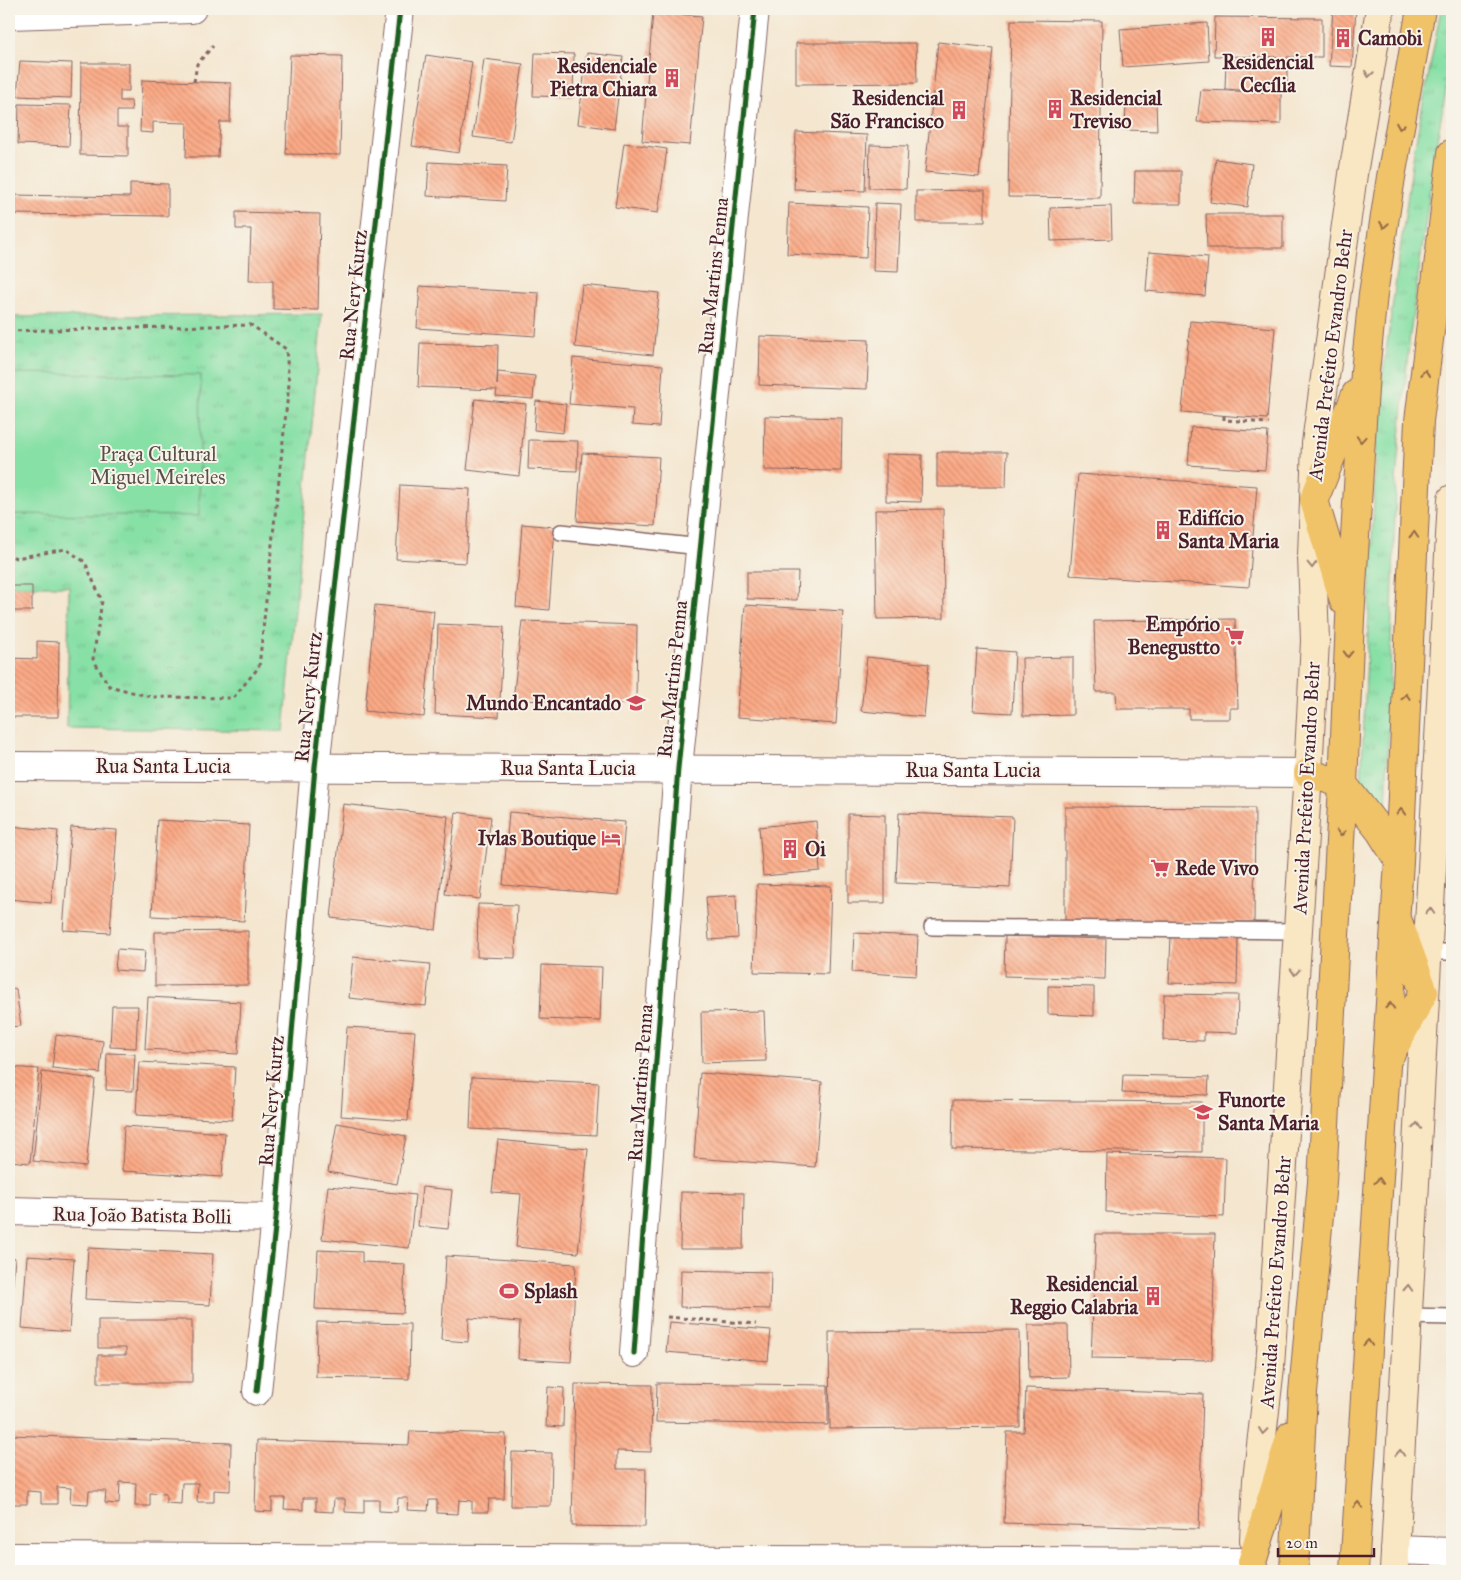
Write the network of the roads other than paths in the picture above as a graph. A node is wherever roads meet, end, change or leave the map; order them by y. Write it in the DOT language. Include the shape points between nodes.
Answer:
graph roads {
  1 [pos="192,9"];
  2 [pos="400,9"];
  3 [pos="755,9"];
  4 [pos="1380,9"];
  5 [pos="1421,9"];
  6 [pos="9,15"];
  7 [pos="1452,154"];
  8 [pos="1365,372"];
  9 [pos="1314,500"];
  10 [pos="1452,516"];
  11 [pos="561,532"];
  12 [pos="701,547"];
  13 [pos="1350,619"];
  14 [pos="9,766"];
  15 [pos="316,767"];
  16 [pos="678,768"];
  17 [pos="1308,773"];
  18 [pos="1343,784"];
  19 [pos="1399,861"];
  20 [pos="1396,915"];
  21 [pos="932,927"];
  22 [pos="1298,931"];
  23 [pos="1440,952"];
  24 [pos="1424,992"];
  25 [pos="1387,1061"];
  26 [pos="9,1212"];
  27 [pos="276,1218"];
  28 [pos="1406,1316"];
  29 [pos="1452,1317"];
  30 [pos="634,1353"];
  31 [pos="257,1390"];
  32 [pos="1303,1393"];
  33 [pos="1452,1552"];
  34 [pos="9,1557"];
  35 [pos="1395,1561"];
  36 [pos="1253,1568"];
  37 [pos="1294,1571"];
  38 [pos="1354,1571"];
  1 -- 6 [label="street"];
  2 -- 15 [label="street, Rua Nery Kurtz"];
  3 -- 12 [label="street, Rua Martins Penna"];
  4 -- 9 [label="main road, Avenida Prefeito Evandro Behr, one-way" via="1353,174 1316,443"];
  5 -- 8 [label="highway, Avenida Prefeito Evandro Behr, one-way" via="1391,177"];
  19 -- 7 [label="highway, one-way" via="1419,422"];
  8 -- 9 [label="highway"];
  8 -- 13 [label="highway, Avenida Prefeito Evandro Behr, one-way"];
  9 -- 13 [label="highway"];
  9 -- 17 [label="main road, Avenida Prefeito Evandro Behr, one-way" via="1315,641"];
  23 -- 10 [label="main road, one-way"];
  11 -- 12 [label="lane"];
  12 -- 16 [label="street, Rua Martins Penna"];
  13 -- 18 [label="highway, Avenida Prefeito Evandro Behr, one-way"];
  14 -- 15 [label="street, Rua Santa Lucia"];
  15 -- 16 [label="street, Rua Santa Lucia"];
  15 -- 27 [label="street, Rua Nery Kurtz"];
  16 -- 17 [label="street, Rua Santa Lucia"];
  16 -- 30 [label="street, Rua Martins Penna"];
  17 -- 18 [label="highway"];
  17 -- 22 [label="main road, Avenida Prefeito Evandro Behr"];
  18 -- 19 [label="highway"];
  18 -- 32 [label="highway, Avenida Prefeito Evandro Behr, one-way" via="1322,1182"];
  19 -- 20 [label="highway"];
  20 -- 24 [label="highway"];
  25 -- 20 [label="highway, one-way"];
  21 -- 22 [label="lane"];
  22 -- 36 [label="main road, Avenida Prefeito Evandro Behr, one-way" via="1270,1367 1257,1480"];
  23 -- 24 [label="main road"];
  24 -- 25 [label="highway"];
  28 -- 24 [label="main road, one-way"];
  38 -- 25 [label="highway, one-way"];
  26 -- 27 [label="street, Rua João Batista Bolli"];
  27 -- 31 [label="street, Rua Nery Kurtz"];
  28 -- 29 [label="lane"];
  35 -- 28 [label="main road, one-way"];
  32 -- 36 [label="highway"];
  32 -- 37 [label="highway, Avenida Prefeito Evandro Behr"];
  33 -- 35 [label="street"];
  34 -- 36 [label="street"];
}
